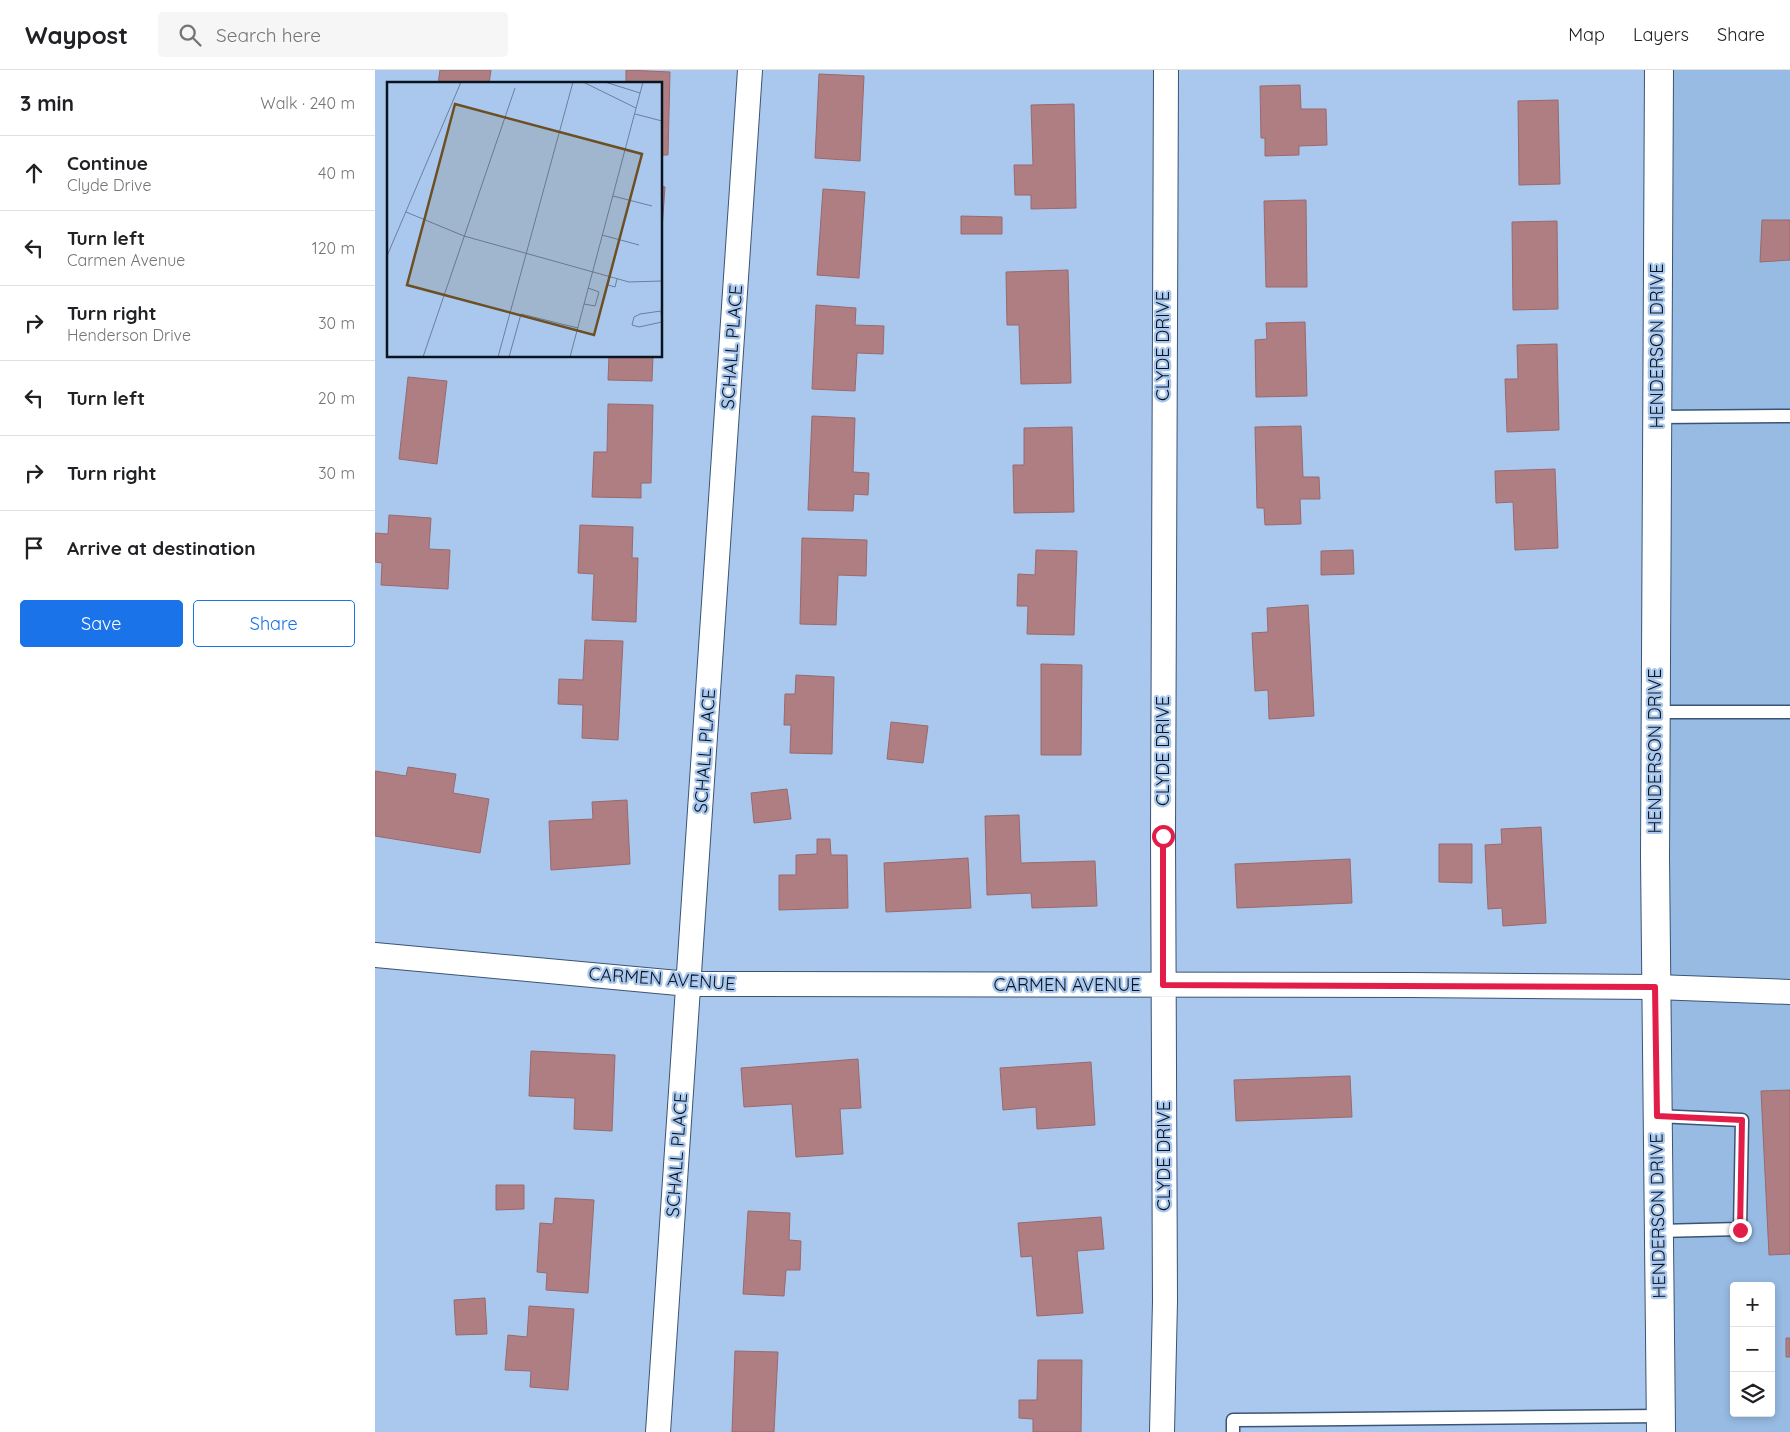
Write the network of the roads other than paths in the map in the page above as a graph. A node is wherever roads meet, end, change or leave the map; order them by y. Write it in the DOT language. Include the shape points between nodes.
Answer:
graph roads {
  1 [pos="750,70"];
  2 [pos="1165,70"];
  3 [pos="1659,70"];
  4 [pos="1657,416"];
  5 [pos="1790,416"];
  6 [pos="1656,712"];
  7 [pos="1790,712"];
  8 [pos="375,955"];
  9 [pos="689,984"];
  10 [pos="1163,985"];
  11 [pos="1655,987"];
  12 [pos="1790,992"];
  13 [pos="1657,1116"];
  14 [pos="1659,1231"];
  15 [pos="1661,1424"];
  16 [pos="658,1432"];
  17 [pos="1162,1432"];
  18 [pos="1233,1432"];
  1 -- 9 [label="street, SCHALL PLACE"];
  2 -- 10 [label="street, CLYDE DRIVE"];
  3 -- 4 [label="main road, HENDERSON DRIVE"];
  4 -- 5 [label="lane"];
  4 -- 6 [label="main road, HENDERSON DRIVE"];
  6 -- 7 [label="lane"];
  6 -- 11 [label="main road, HENDERSON DRIVE"];
  8 -- 9 [label="street, CARMEN AVENUE"];
  9 -- 10 [label="street, CARMEN AVENUE"];
  9 -- 16 [label="street, SCHALL PLACE"];
  10 -- 11 [label="street, CARMEN AVENUE"];
  10 -- 17 [label="street, CLYDE DRIVE" via="1165,1301"];
  11 -- 12 [label="street, CARMEN AVENUE"];
  11 -- 13 [label="main road, HENDERSON DRIVE"];
  13 -- 14 [label="main road, HENDERSON DRIVE"];
  13 -- 14 [label="lane" via="1742,1120 1740,1230"];
  14 -- 15 [label="main road, HENDERSON DRIVE"];
  15 -- 18 [label="lane" via="1233,1420"];
}
